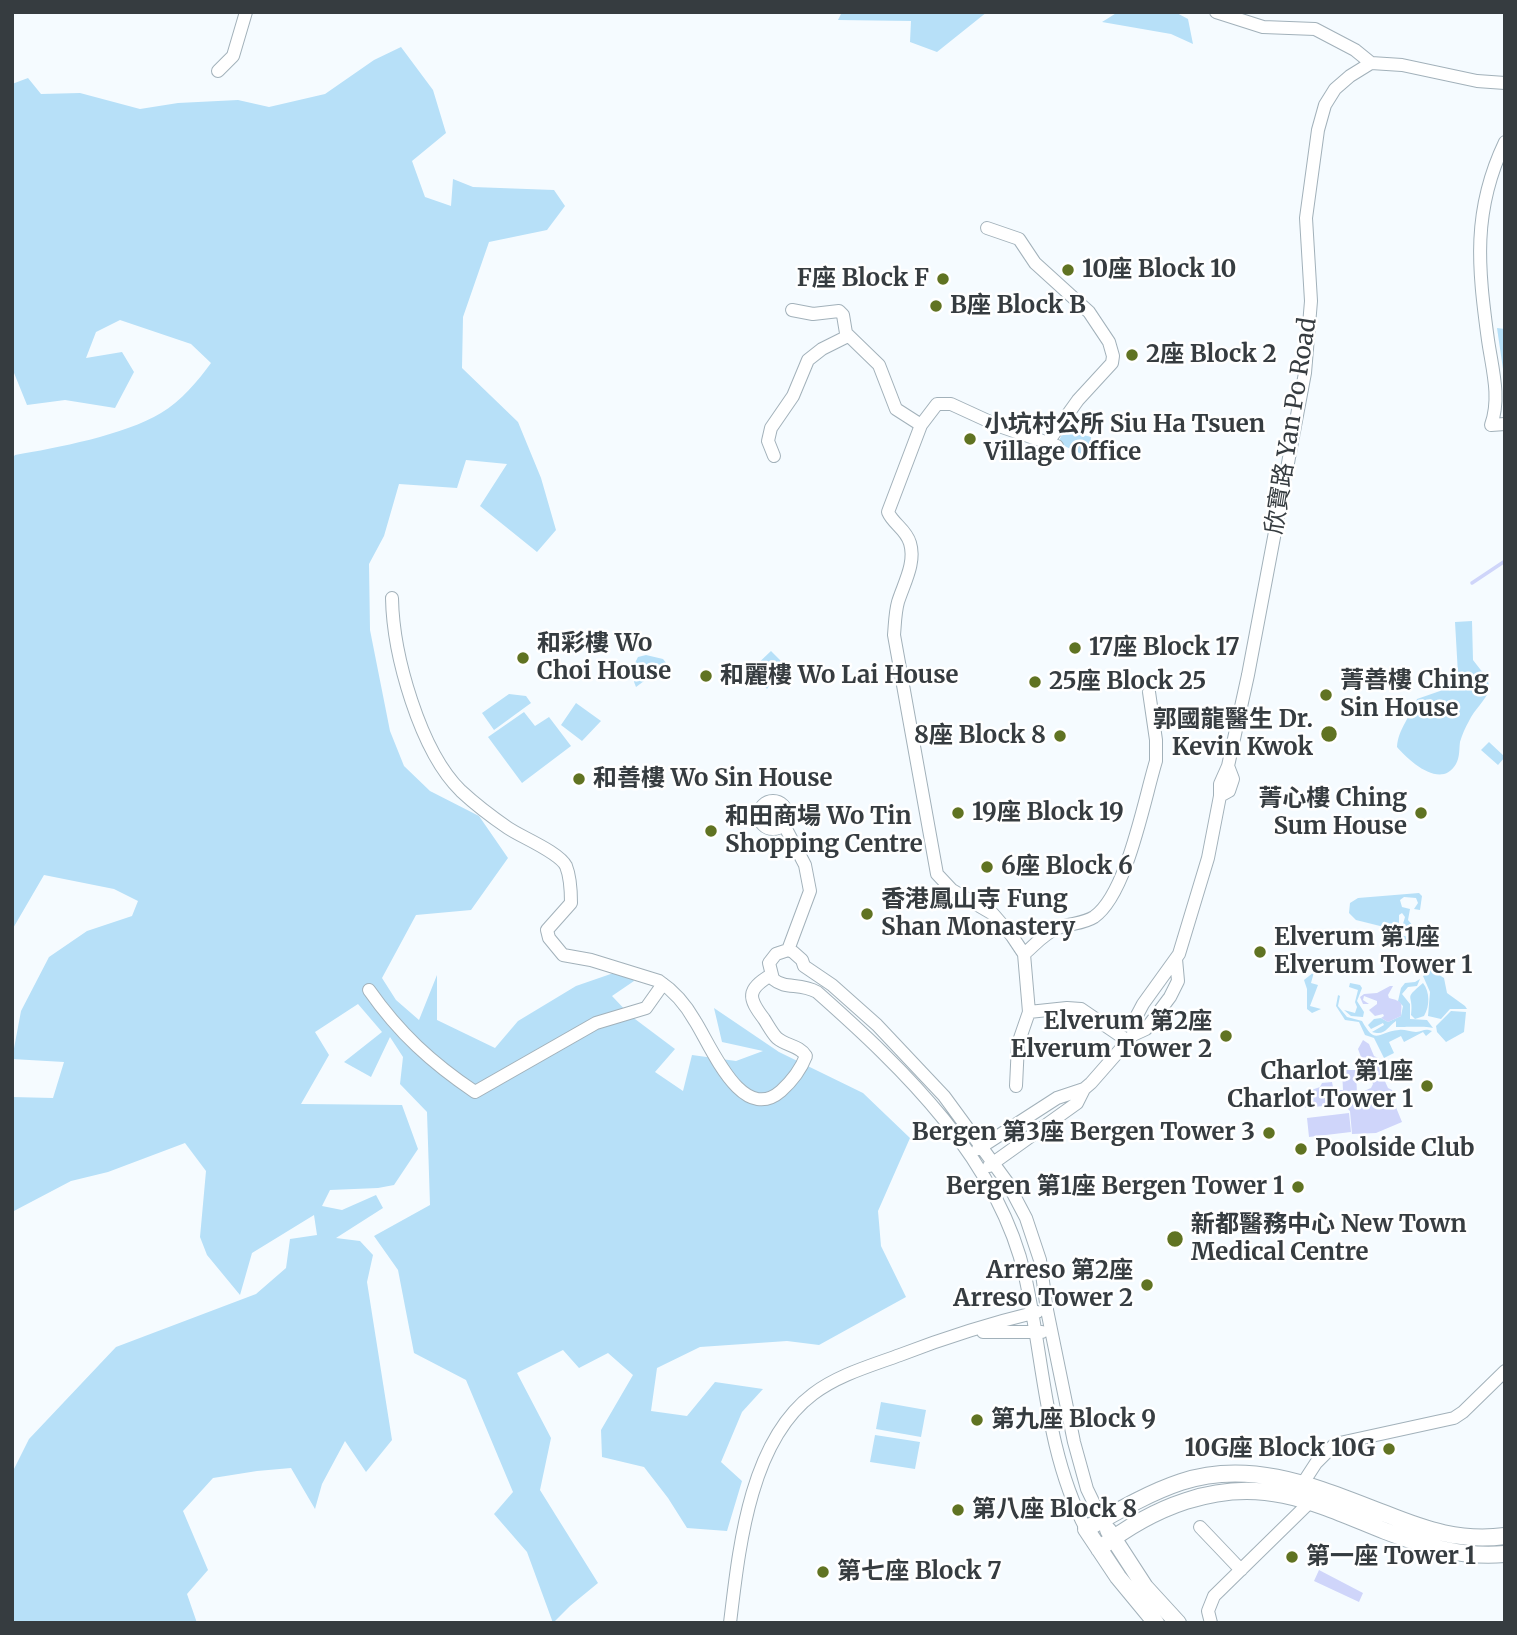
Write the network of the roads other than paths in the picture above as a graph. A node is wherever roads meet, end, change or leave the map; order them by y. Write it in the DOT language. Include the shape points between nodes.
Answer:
graph roads {
  1 [pos="246,12"];
  2 [pos="1216,12"];
  3 [pos="1371,63"];
  4 [pos="218,71"];
  5 [pos="1505,83"];
  6 [pos="1505,142"];
  7 [pos="988,228"];
  8 [pos="792,310"];
  9 [pos="848,336"];
  10 [pos="1505,424"];
  11 [pos="921,425"];
  12 [pos="774,456"];
  13 [pos="392,598"];
  14 [pos="1149,692"];
  15 [pos="784,825"];
  16 [pos="788,950"];
  17 [pos="1024,954"];
  18 [pos="804,966"];
  19 [pos="771,975"];
  20 [pos="663,984"];
  21 [pos="788,985"];
  22 [pos="369,990"];
  23 [pos="1029,1012"];
  24 [pos="1130,1038"];
  25 [pos="1016,1086"];
  26 [pos="1084,1089"];
  27 [pos="983,1146"];
  28 [pos="970,1156"];
  29 [pos="993,1162"];
  30 [pos="980,1172"];
  31 [pos="1047,1310"];
  32 [pos="1031,1314"];
  33 [pos="1051,1330"];
  34 [pos="969,1332"];
  35 [pos="1035,1334"];
  36 [pos="1505,1371"];
  37 [pos="1303,1483"];
  38 [pos="1310,1503"];
  39 [pos="1102,1520"];
  40 [pos="1200,1527"];
  41 [pos="1086,1529"];
  42 [pos="1505,1536"];
  43 [pos="1113,1538"];
  44 [pos="1099,1549"];
  45 [pos="1505,1554"];
  46 [pos="1241,1570"];
  47 [pos="730,1623"];
  48 [pos="1156,1623"];
  49 [pos="1178,1623"];
  50 [pos="1211,1623"];
  1 -- 4 [label="street" via="233,56"];
  2 -- 3 [label="street" via="1263,27 1315,29"];
  3 -- 5 [label="street"];
  3 -- 24 [label="street, 欣寶路 Yan Po Road" via="1335,89 1318,130 1306,218 1311,301 1304,382 1228,766 1233,779 1229,792 1220,796 1207,863 1176,959 1178,981 1146,1029"];
  6 -- 10 [label="street" via="1487,187 1478,259 1496,397 1491,425"];
  7 -- 11 [label="street" via="1019,239 1027,255 1089,312 1112,350 1112,363 1078,400 1052,444 951,404 937,404"];
  8 -- 9 [label="street" via="813,314 839,311"];
  9 -- 11 [label="street" via="879,365 896,409"];
  9 -- 12 [label="street" via="808,360 793,396 771,428 768,441"];
  11 -- 17 [label="street" via="888,512 910,541 912,556 894,635 936,869 952,890 993,914"];
  13 -- 20 [label="street" via="405,680 431,752 460,791 566,867 571,903 548,927 549,938 563,955"];
  14 -- 17 [label="street" via="1156,761 1117,889 1096,916 1048,932"];
  15 -- 16 [label="street" via="805,865 810,891"];
  16 -- 18 [label="street" via="798,955"];
  16 -- 19 [label="street" via="772,958"];
  17 -- 23 [label="street"];
  18 -- 21 [label="street" via="802,977"];
  18 -- 27 [label="street" via="894,1041"];
  19 -- 20 [label="street" via="752,991 751,1000 777,1038 806,1056 787,1086 774,1097 761,1100 749,1096 726,1075 694,1018"];
  19 -- 21 [label="street" via="777,983"];
  20 -- 22 [label="street" via="646,1008 596,1023 475,1092 436,1065"];
  21 -- 28 [label="street" via="807,986 849,1020 932,1106"];
  23 -- 24 [label="street" via="1081,1009"];
  23 -- 25 [label="street" via="1018,1044"];
  24 -- 26 [label="street, 欣寶路 Yan Po Road"];
  26 -- 27 [label="street, 欣寶路 Yan Po Road" via="1057,1098"];
  26 -- 29 [label="street, 欣寶路 Yan Po Road" via="1077,1104"];
  27 -- 28 [label="street, 欣寶路 Yan Po Road"];
  27 -- 29 [label="street"];
  28 -- 30 [label="street"];
  29 -- 30 [label="street, 欣寶路 Yan Po Road"];
  29 -- 31 [label="street" via="1026,1218 1041,1260"];
  30 -- 32 [label="street" via="1015,1238"];
  31 -- 32 [label="street"];
  31 -- 33 [label="street"];
  32 -- 34 [label="street"];
  32 -- 35 [label="street"];
  33 -- 35 [label="street"];
  33 -- 39 [label="street" via="1083,1478"];
  34 -- 35 [label="street"];
  34 -- 47 [label="street" via="850,1373 811,1395 790,1415 757,1473"];
  35 -- 41 [label="street" via="1071,1501"];
  36 -- 37 [label="street" via="1454,1418 1335,1444"];
  37 -- 39 [label="main road" via="1256,1474 1210,1475 1166,1488"];
  37 -- 42 [label="main road" via="1444,1535"];
  38 -- 43 [label="main road" via="1254,1491 1208,1494 1161,1511"];
  38 -- 45 [label="main road" via="1439,1550"];
  38 -- 46 [label="street"];
  39 -- 41 [label="main road"];
  39 -- 43 [label="main road"];
  40 -- 46 [label="street"];
  41 -- 44 [label="main road"];
  43 -- 44 [label="main road"];
  43 -- 49 [label="main road" via="1145,1587"];
  44 -- 48 [label="main road"];
  46 -- 50 [label="street" via="1210,1601"];
}
